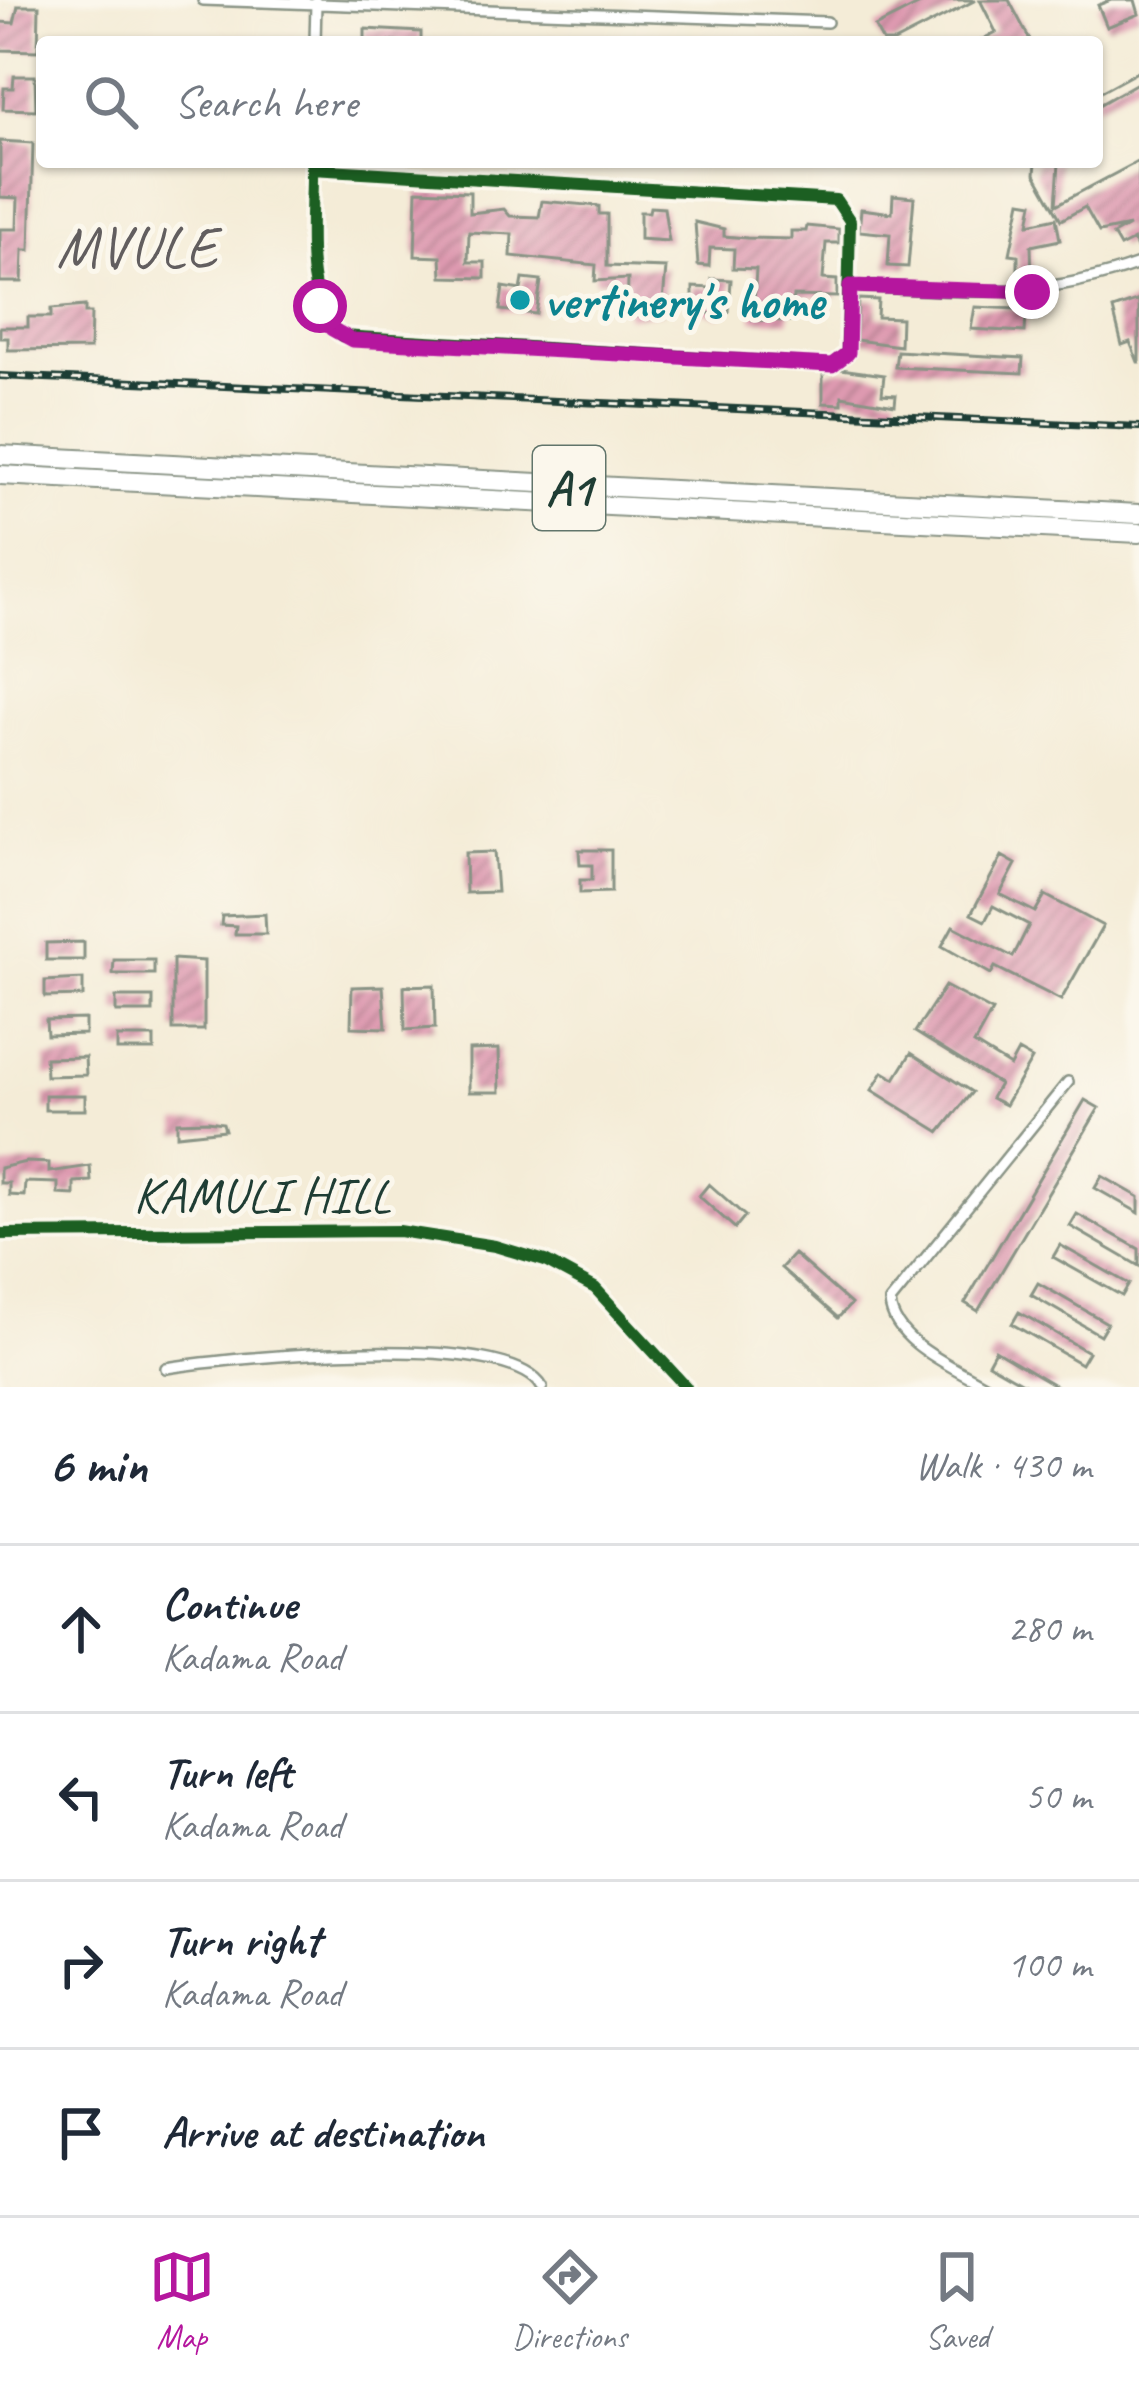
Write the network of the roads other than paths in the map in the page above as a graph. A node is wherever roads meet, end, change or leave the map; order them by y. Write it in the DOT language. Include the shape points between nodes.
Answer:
graph roads {
  1 [pos="203,0"];
  2 [pos="316,2"];
  3 [pos="826,22"];
  4 [pos="315,36"];
  5 [pos="312,168"];
  6 [pos="357,168"];
  7 [pos="1139,265"];
  8 [pos="850,286"];
  9 [pos="0,455"];
  10 [pos="0,476"];
  11 [pos="1139,514"];
  12 [pos="1139,532"];
  13 [pos="1068,1082"];
  14 [pos="0,1234"];
  15 [pos="166,1368"];
  16 [pos="542,1387"];
  17 [pos="686,1387"];
  18 [pos="988,1387"];
  1 -- 2 [label="street"];
  2 -- 3 [label="street"];
  2 -- 4 [label="street"];
  5 -- 8 [label="street" via="320,306 332,329 352,340 832,365 848,353"];
  6 -- 8 [label="street" via="836,200 849,214"];
  7 -- 8 [label="street" via="1032,292"];
  9 -- 11 [label="highway, A1"];
  10 -- 12 [label="highway, A1"];
  13 -- 18 [label="street" via="890,1302 911,1339"];
  14 -- 17 [label="street, KAMULI HILL" via="399,1231 495,1246 596,1288"];
  15 -- 16 [label="street" via="447,1352 519,1366"];
}
